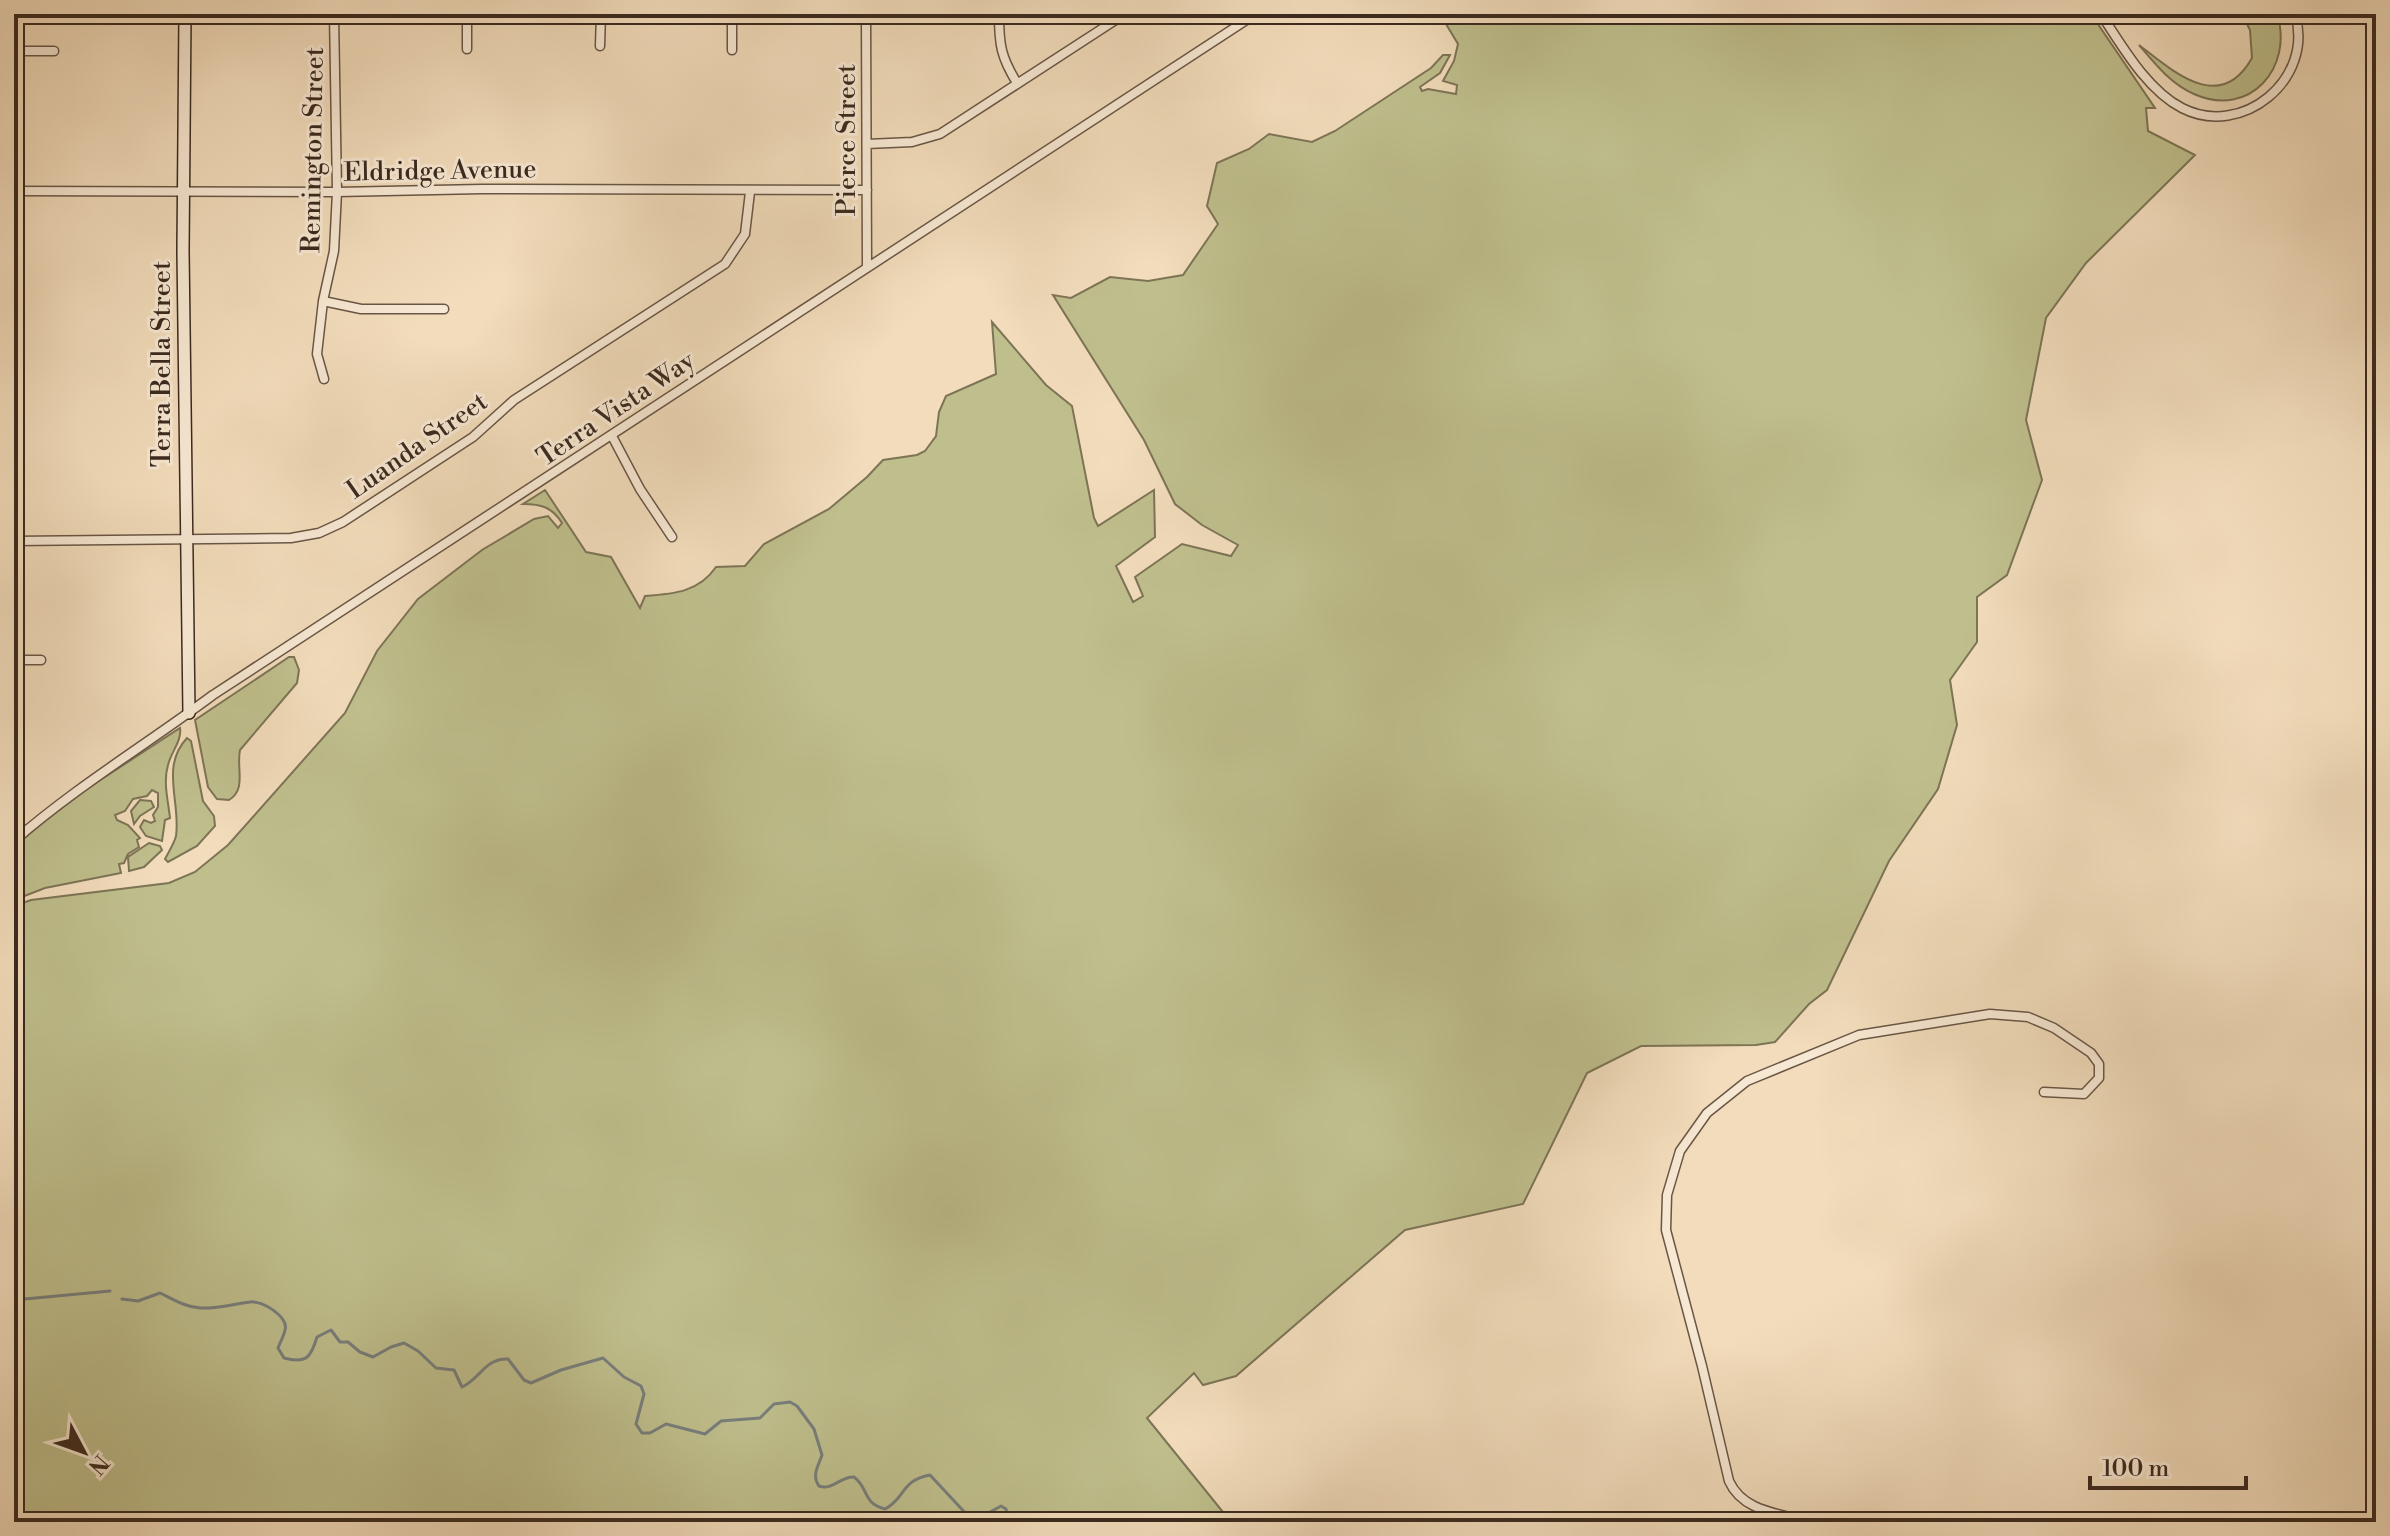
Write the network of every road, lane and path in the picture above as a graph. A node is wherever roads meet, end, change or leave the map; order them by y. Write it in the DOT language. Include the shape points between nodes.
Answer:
graph roads {
  1 [pos="185,14"];
  2 [pos="334,14"];
  3 [pos="467,14"];
  4 [pos="601,14"];
  5 [pos="732,14"];
  6 [pos="866,14"];
  7 [pos="999,14"];
  8 [pos="1122,14"];
  9 [pos="2101,14"];
  10 [pos="2295,14"];
  11 [pos="1248,19"];
  12 [pos="600,46"];
  13 [pos="467,49"];
  14 [pos="732,50"];
  15 [pos="14,51"];
  16 [pos="54,51"];
  17 [pos="1017,83"];
  18 [pos="867,144"];
  19 [pos="867,190"];
  20 [pos="14,191"];
  21 [pos="185,191"];
  22 [pos="337,192"];
  23 [pos="750,192"];
  24 [pos="867,266"];
  25 [pos="323,301"];
  26 [pos="444,309"];
  27 [pos="324,379"];
  28 [pos="612,436"];
  29 [pos="672,537"];
  30 [pos="14,541"];
  31 [pos="186,541"];
  32 [pos="14,660"];
  33 [pos="41,660"];
  34 [pos="189,713"];
  35 [pos="14,841"];
  36 [pos="2044,1092"];
  37 [pos="1809,1522"];
  1 -- 21 [label="street, Terra Bella Street"];
  2 -- 22 [label="street, Remington Street"];
  3 -- 13 [label="street"];
  4 -- 12 [label="street"];
  5 -- 14 [label="street"];
  6 -- 18 [label="street, Pierce Street"];
  7 -- 17 [label="street" via="999,45"];
  8 -- 17 [label="street"];
  9 -- 10 [label="street" via="2157,88 2179,106 2212,116 2247,111 2279,88 2299,43"];
  11 -- 24 [label="street, Terra Vista Way"];
  15 -- 16 [label="street"];
  17 -- 18 [label="street" via="940,134 912,142"];
  18 -- 19 [label="street, Pierce Street"];
  19 -- 23 [label="street, Eldridge Avenue"];
  19 -- 24 [label="street, Pierce Street"];
  20 -- 21 [label="street, Eldridge Avenue"];
  21 -- 22 [label="street, Eldridge Avenue"];
  21 -- 31 [label="street, Terra Bella Street"];
  22 -- 23 [label="street, Eldridge Avenue"];
  22 -- 25 [label="street, Remington Street" via="334,251"];
  23 -- 31 [label="street, Luanda Street" via="745,234 725,264 514,400 473,437 343,522 291,538"];
  24 -- 28 [label="street, Terra Vista Way"];
  25 -- 26 [label="street" via="361,309"];
  25 -- 27 [label="street, Remington Street" via="317,354"];
  28 -- 29 [label="street"];
  28 -- 34 [label="street, Terra Vista Way"];
  30 -- 31 [label="street, Luanda Street"];
  31 -- 34 [label="street, Terra Bella Street"];
  32 -- 33 [label="street"];
  34 -- 35 [label="street, Terra Vista Way" via="58,802"];
  36 -- 37 [label="street" via="2084,1094 2099,1078 2099,1064 2054,1028 2028,1017 1990,1014 1874,1032 1747,1081 1707,1113 1680,1151 1667,1195 1666,1230 1729,1481 1736,1496 1749,1505"];
}
